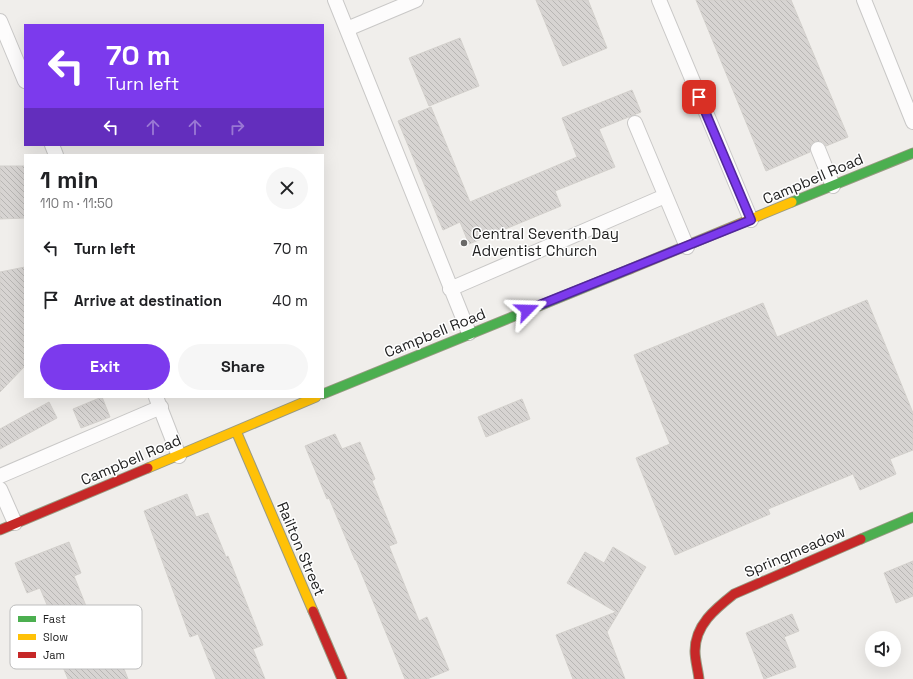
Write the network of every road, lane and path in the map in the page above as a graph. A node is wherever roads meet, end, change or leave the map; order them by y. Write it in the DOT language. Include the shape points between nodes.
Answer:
graph roads {
  1 [pos="336,0"];
  2 [pos="416,0"];
  3 [pos="659,0"];
  4 [pos="864,0"];
  5 [pos="0,21"];
  6 [pos="347,28"];
  7 [pos="24,79"];
  8 [pos="913,122"];
  9 [pos="635,123"];
  10 [pos="818,149"];
  11 [pos="913,153"];
  12 [pos="833,186"];
  13 [pos="665,196"];
  14 [pos="751,220"];
  15 [pos="687,247"];
  16 [pos="450,289"];
  17 [pos="469,333"];
  18 [pos="324,394"];
  19 [pos="314,398"];
  20 [pos="158,402"];
  21 [pos="236,431"];
  22 [pos="178,456"];
  23 [pos="0,476"];
  24 [pos="0,488"];
  25 [pos="913,517"];
  26 [pos="16,523"];
  27 [pos="0,530"];
  28 [pos="342,679"];
  29 [pos="699,679"];
  1 -- 6 [label="lane"];
  2 -- 6 [label="lane"];
  3 -- 14 [label="lane"];
  4 -- 8 [label="lane"];
  5 -- 7 [label="lane"];
  6 -- 16 [label="lane"];
  9 -- 13 [label="lane"];
  10 -- 12 [label="lane"];
  11 -- 12 [label="street, Campbell Road"];
  12 -- 14 [label="street, Campbell Road"];
  13 -- 15 [label="lane"];
  13 -- 16 [label="lane"];
  14 -- 15 [label="street, Campbell Road"];
  15 -- 17 [label="street, Campbell Road"];
  16 -- 17 [label="lane"];
  17 -- 18 [label="street, Campbell Road"];
  19 -- 21 [label="street, Campbell Road"];
  20 -- 22 [label="lane"];
  20 -- 23 [label="lane"];
  21 -- 22 [label="street, Campbell Road"];
  21 -- 28 [label="street, Railton Street"];
  22 -- 26 [label="street, Campbell Road"];
  24 -- 26 [label="lane"];
  25 -- 29 [label="street, Springmeadow" via="734,594 713,609 700,629 695,650"];
  26 -- 27 [label="street, Campbell Road"];
}
